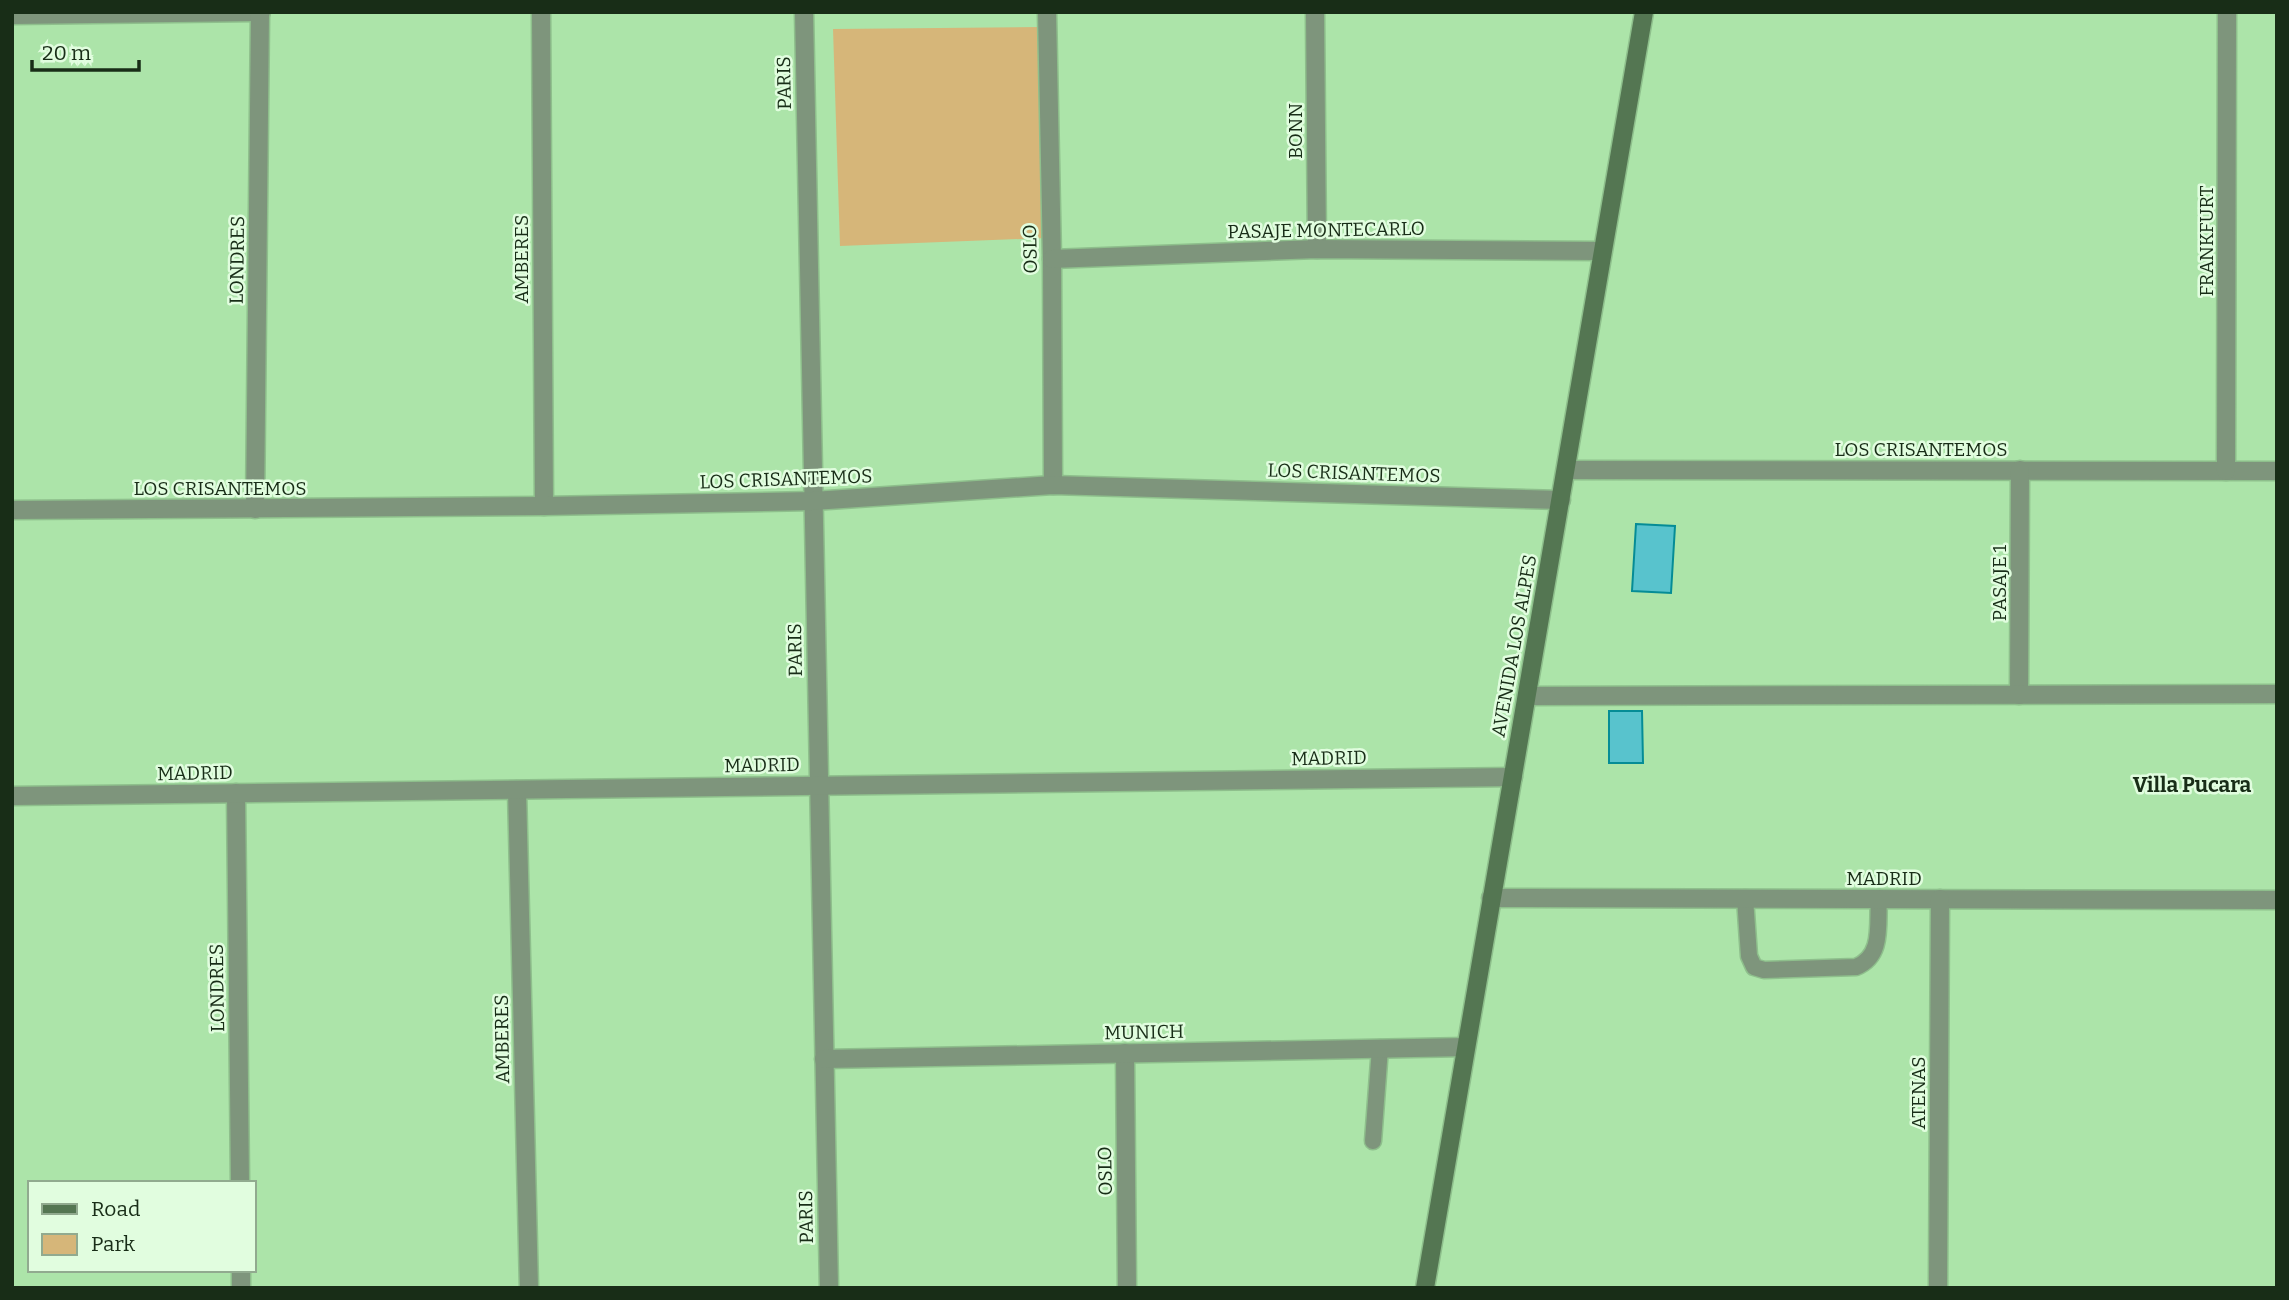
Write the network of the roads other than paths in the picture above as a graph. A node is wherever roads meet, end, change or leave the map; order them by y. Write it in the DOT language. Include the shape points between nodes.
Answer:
graph roads {
  1 [pos="261,12"];
  2 [pos="541,12"];
  3 [pos="804,12"];
  4 [pos="1037,12"];
  5 [pos="1047,12"];
  6 [pos="1315,12"];
  7 [pos="1644,12"];
  8 [pos="2227,12"];
  9 [pos="12,15"];
  10 [pos="1317,249"];
  11 [pos="1601,251"];
  12 [pos="1052,258"];
  13 [pos="1566,470"];
  14 [pos="2020,470"];
  15 [pos="2226,471"];
  16 [pos="2277,471"];
  17 [pos="1053,485"];
  18 [pos="1561,500"];
  19 [pos="813,501"];
  20 [pos="544,506"];
  21 [pos="255,509"];
  22 [pos="12,510"];
  23 [pos="2277,694"];
  24 [pos="2019,695"];
  25 [pos="1527,696"];
  26 [pos="1513,777"];
  27 [pos="818,786"];
  28 [pos="517,790"];
  29 [pos="236,793"];
  30 [pos="12,796"];
  31 [pos="1492,898"];
  32 [pos="1745,898"];
  33 [pos="1879,898"];
  34 [pos="1940,899"];
  35 [pos="2277,900"];
  36 [pos="1466,1047"];
  37 [pos="1380,1048"];
  38 [pos="1125,1053"];
  39 [pos="824,1059"];
  40 [pos="1373,1141"];
  41 [pos="240,1181"];
  42 [pos="529,1288"];
  43 [pos="828,1288"];
  44 [pos="1127,1288"];
  45 [pos="1425,1288"];
  46 [pos="1938,1288"];
  1 -- 9 [label="street"];
  1 -- 21 [label="street, LONDRES"];
  2 -- 20 [label="street, AMBERES"];
  3 -- 19 [label="street, PARIS"];
  4 -- 5 [label="street"];
  5 -- 12 [label="street, OSLO"];
  6 -- 10 [label="street, BONN"];
  7 -- 11 [label="street, AVENIDA LOS ALPES"];
  8 -- 15 [label="street, FRANKFURT"];
  10 -- 11 [label="street, PASAJE MONTECARLO"];
  10 -- 12 [label="street, PASAJE MONTECARLO"];
  11 -- 13 [label="street, AVENIDA LOS ALPES"];
  12 -- 17 [label="street, OSLO"];
  13 -- 14 [label="street, LOS CRISANTEMOS"];
  13 -- 18 [label="street, AVENIDA LOS ALPES"];
  14 -- 15 [label="street, LOS CRISANTEMOS"];
  14 -- 24 [label="street, PASAJE 1"];
  15 -- 16 [label="street, LOS CRISANTEMOS"];
  17 -- 18 [label="street, LOS CRISANTEMOS"];
  17 -- 19 [label="street, LOS CRISANTEMOS"];
  18 -- 25 [label="street, AVENIDA LOS ALPES"];
  19 -- 20 [label="street, LOS CRISANTEMOS"];
  19 -- 27 [label="street, PARIS"];
  20 -- 21 [label="street, LOS CRISANTEMOS"];
  21 -- 22 [label="street, LOS CRISANTEMOS"];
  23 -- 24 [label="street"];
  24 -- 25 [label="street"];
  25 -- 26 [label="street, AVENIDA LOS ALPES"];
  26 -- 27 [label="street, MADRID"];
  26 -- 31 [label="street, AVENIDA LOS ALPES"];
  27 -- 28 [label="street, MADRID"];
  27 -- 39 [label="street, PARIS"];
  28 -- 29 [label="street, MADRID"];
  28 -- 42 [label="street, AMBERES"];
  29 -- 30 [label="street, MADRID"];
  29 -- 41 [label="street, LONDRES"];
  31 -- 32 [label="street, MADRID"];
  31 -- 36 [label="street, AVENIDA LOS ALPES"];
  32 -- 33 [label="street, MADRID"];
  32 -- 33 [label="lane" via="1749,956 1754,967 1764,970 1856,967 1869,962 1876,949"];
  33 -- 34 [label="street, MADRID"];
  34 -- 35 [label="street, MADRID"];
  34 -- 46 [label="street, ATENAS"];
  36 -- 37 [label="street, MUNICH"];
  36 -- 45 [label="street, AVENIDA LOS ALPES"];
  37 -- 38 [label="street, MUNICH"];
  37 -- 40 [label="lane"];
  38 -- 39 [label="street, MUNICH"];
  38 -- 44 [label="street, OSLO"];
  39 -- 43 [label="street, PARIS"];
}
